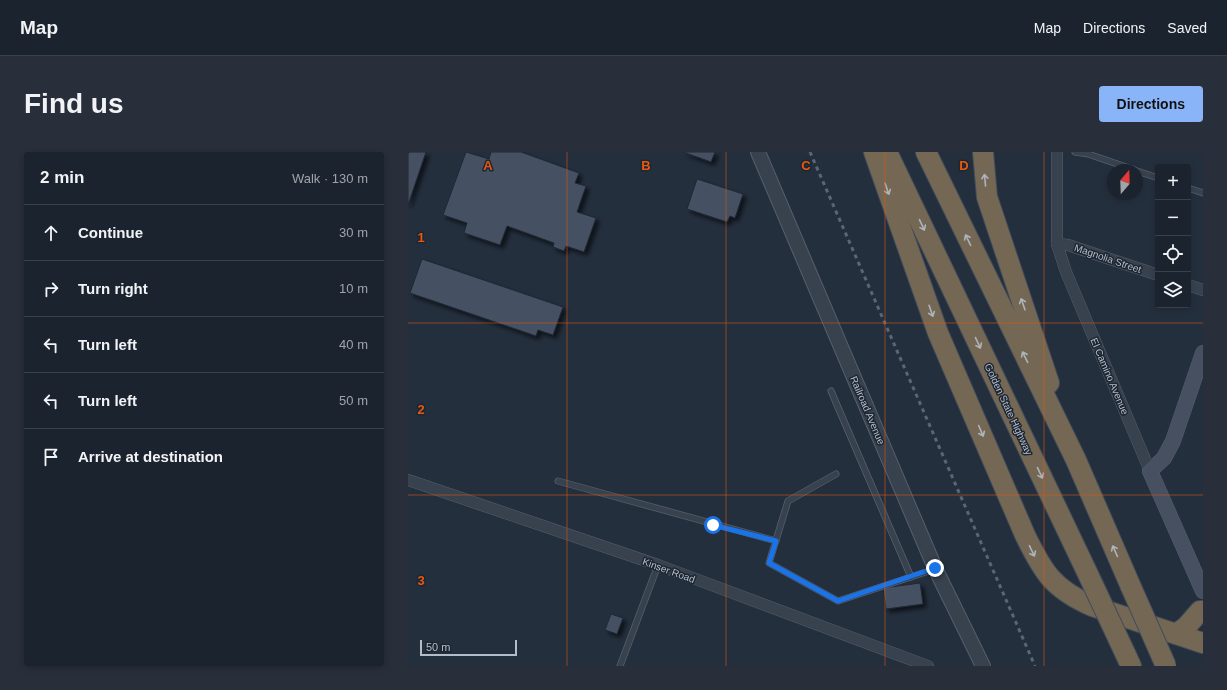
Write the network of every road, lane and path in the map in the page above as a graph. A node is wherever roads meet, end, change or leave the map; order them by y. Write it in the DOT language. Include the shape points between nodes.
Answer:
graph roads {
  1 [pos="758,152"];
  2 [pos="874,152"];
  3 [pos="887,152"];
  4 [pos="926,152"];
  5 [pos="983,152"];
  6 [pos="1057,152"];
  7 [pos="1075,152"];
  8 [pos="1118,164"];
  9 [pos="1143,173"];
  10 [pos="1155,177"];
  11 [pos="1191,189"];
  12 [pos="1203,193"];
  13 [pos="1057,244"];
  14 [pos="1155,274"];
  15 [pos="1191,286"];
  16 [pos="1203,290"];
  17 [pos="1203,353"];
  18 [pos="831,392"];
  19 [pos="1076,460"];
  20 [pos="1150,471"];
  21 [pos="836,474"];
  22 [pos="408,480"];
  23 [pos="558,482"];
  24 [pos="776,541"];
  25 [pos="658,565"];
  26 [pos="935,568"];
  27 [pos="911,577"];
  28 [pos="1203,591"];
  29 [pos="1203,611"];
  30 [pos="1176,634"];
  31 [pos="1203,643"];
  32 [pos="1128,660"];
  33 [pos="979,665"];
  34 [pos="620,666"];
  35 [pos="928,666"];
  36 [pos="1166,666"];
  1 -- 26 [label="street, Railroad Avenue"];
  2 -- 30 [label="highway, one-way" via="938,333 1040,567 1050,579 1076,599"];
  3 -- 32 [label="highway, Golden State Highway, one-way, bridge"];
  19 -- 4 [label="highway, one-way"];
  19 -- 5 [label="highway, one-way" via="987,198"];
  6 -- 13 [label="street, El Camino Avenue"];
  7 -- 8 [label="lane"];
  9 -- 10 [label="lane"];
  11 -- 12 [label="lane"];
  13 -- 14 [label="street, Magnolia Street" via="1068,245"];
  13 -- 20 [label="street, El Camino Avenue" via="1066,272"];
  15 -- 16 [label="street"];
  17 -- 20 [label="main road" via="1173,441 1164,458"];
  18 -- 27 [label="lane"];
  36 -- 19 [label="highway, one-way, bridge"];
  20 -- 28 [label="main road, El Camino Avenue"];
  21 -- 24 [label="lane" via="788,500"];
  22 -- 25 [label="street, Kinser Road"];
  23 -- 24 [label="lane"];
  24 -- 27 [label="lane" via="769,563 838,601"];
  25 -- 34 [label="lane"];
  25 -- 35 [label="street, Kinser Road"];
  26 -- 27 [label="lane"];
  26 -- 33 [label="street, Railroad Avenue"];
  29 -- 30 [label="highway"];
  30 -- 31 [label="highway"];
}
